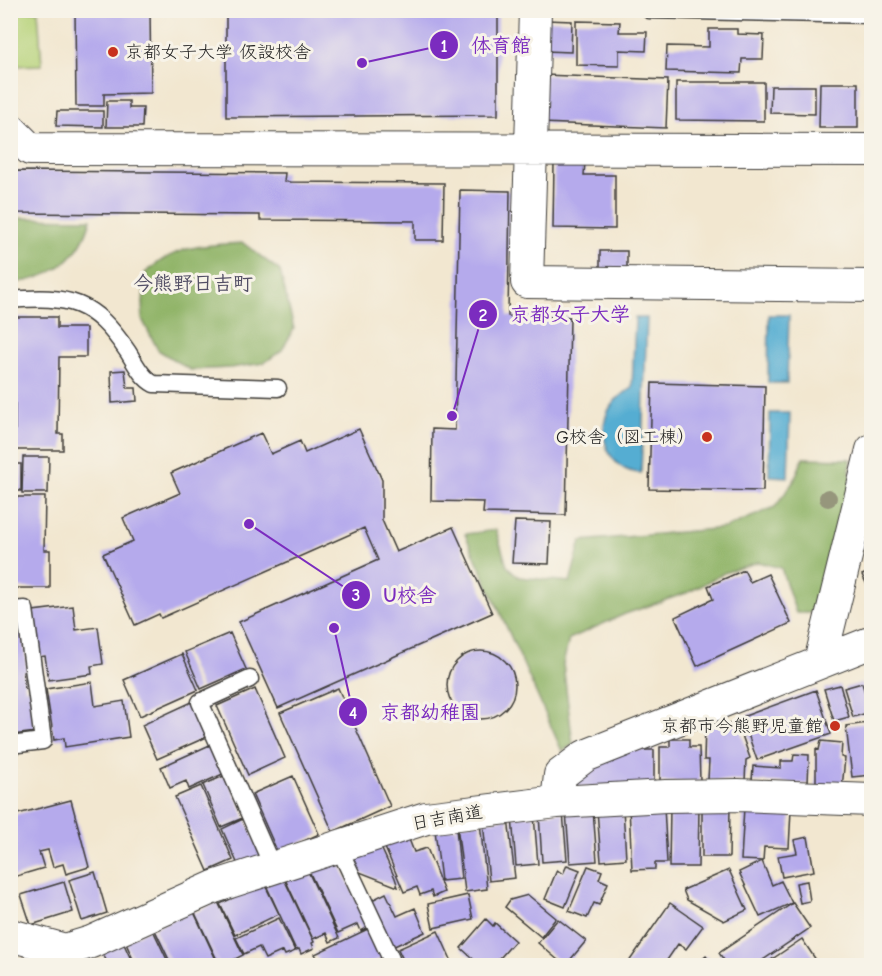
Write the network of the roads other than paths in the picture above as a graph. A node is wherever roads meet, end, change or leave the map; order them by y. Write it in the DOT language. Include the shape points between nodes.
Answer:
graph roads {
  1 [pos="535,10"];
  2 [pos="649,10"];
  3 [pos="872,15"];
  4 [pos="10,129"];
  5 [pos="531,149"];
  6 [pos="872,150"];
  7 [pos="872,286"];
  8 [pos="10,300"];
  9 [pos="278,388"];
  10 [pos="872,450"];
  11 [pos="10,610"];
  12 [pos="872,642"];
  13 [pos="820,662"];
  14 [pos="250,679"];
  15 [pos="10,745"];
  16 [pos="872,800"];
  17 [pos="557,802"];
  18 [pos="338,846"];
  19 [pos="273,868"];
  20 [pos="10,935"];
  21 [pos="74,958"];
  22 [pos="391,959"];
  1 -- 5 [label="street"];
  2 -- 3 [label="lane"];
  4 -- 5 [label="street" via="30,149"];
  5 -- 6 [label="street"];
  5 -- 7 [label="street" via="527,282"];
  8 -- 9 [label="lane" via="51,297 83,307 110,328 145,378 154,384"];
  10 -- 13 [label="street"];
  11 -- 15 [label="lane" via="25,609 43,741"];
  12 -- 13 [label="street"];
  13 -- 17 [label="street" via="585,756 560,775"];
  14 -- 19 [label="lane" via="200,702"];
  16 -- 17 [label="street, 日吉南道" via="738,795"];
  17 -- 18 [label="street, 日吉南道" via="426,818"];
  18 -- 19 [label="street, 日吉南道"];
  18 -- 22 [label="lane"];
  19 -- 21 [label="street, 日吉南道" via="214,887 91,942"];
  20 -- 21 [label="street, 日吉南道"];
}
